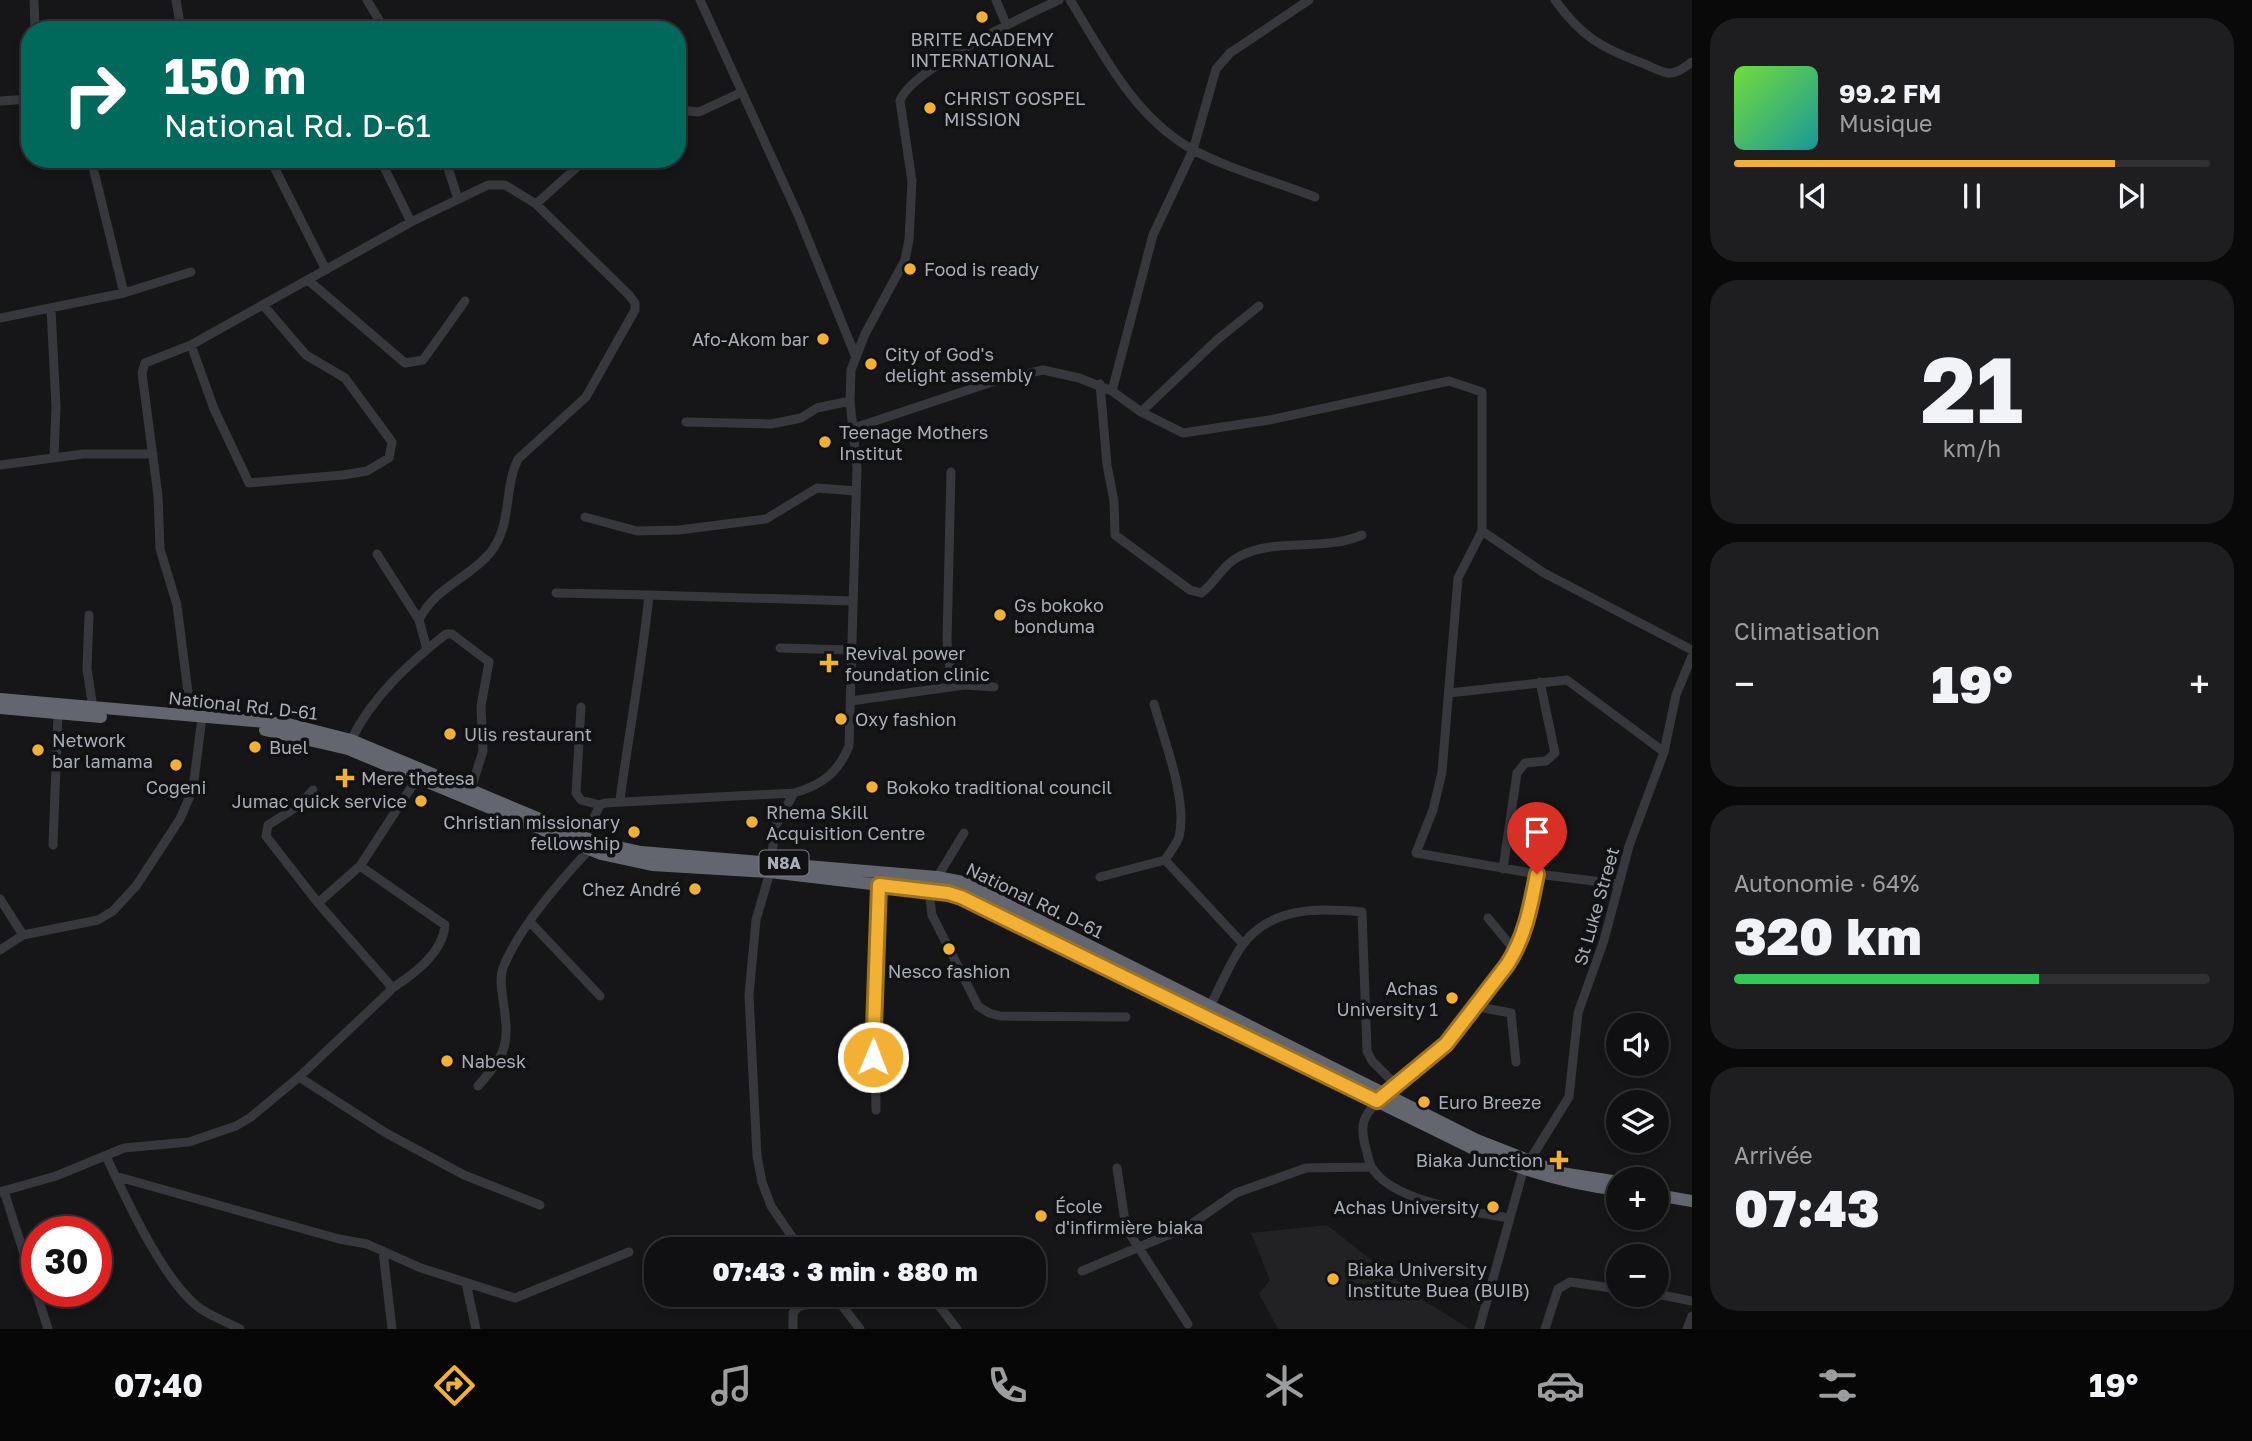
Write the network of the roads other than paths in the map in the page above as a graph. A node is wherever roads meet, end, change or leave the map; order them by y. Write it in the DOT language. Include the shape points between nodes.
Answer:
graph roads {
  1 [pos="34,0"];
  2 [pos="176,0"];
  3 [pos="367,0"];
  4 [pos="700,0"];
  5 [pos="996,0"];
  6 [pos="1059,0"];
  7 [pos="1070,0"];
  8 [pos="1309,0"];
  9 [pos="1555,0"];
  10 [pos="1298,4"];
  11 [pos="35,21"];
  12 [pos="180,21"];
  13 [pos="380,21"];
  14 [pos="1006,24"];
  15 [pos="1692,62"];
  16 [pos="742,92"];
  17 [pos="21,100"];
  18 [pos="0,101"];
  19 [pos="686,111"];
  20 [pos="1193,150"];
  21 [pos="93,168"];
  22 [pos="275,168"];
  23 [pos="384,168"];
  24 [pos="448,168"];
  25 [pos="576,168"];
  26 [pos="1315,197"];
  27 [pos="458,199"];
  28 [pos="536,204"];
  29 [pos="411,222"];
  30 [pos="326,270"];
  31 [pos="191,272"];
  32 [pos="308,280"];
  33 [pos="124,293"];
  34 [pos="465,301"];
  35 [pos="264,306"];
  36 [pos="1259,306"];
  37 [pos="51,309"];
  38 [pos="0,318"];
  39 [pos="191,345"];
  40 [pos="855,355"];
  41 [pos="1100,384"];
  42 [pos="1112,391"];
  43 [pos="850,401"];
  44 [pos="1141,412"];
  45 [pos="686,422"];
  46 [pos="854,428"];
  47 [pos="153,454"];
  48 [pos="54,456"];
  49 [pos="0,465"];
  50 [pos="951,472"];
  51 [pos="856,491"];
  52 [pos="585,517"];
  53 [pos="1482,531"];
  54 [pos="1362,536"];
  55 [pos="377,554"];
  56 [pos="556,593"];
  57 [pos="649,595"];
  58 [pos="853,601"];
  59 [pos="89,615"];
  60 [pos="419,620"];
  61 [pos="780,648"];
  62 [pos="427,649"];
  63 [pos="852,650"];
  64 [pos="1692,650"];
  65 [pos="1692,656"];
  66 [pos="1541,682"];
  67 [pos="952,687"];
  68 [pos="994,687"];
  69 [pos="1450,693"];
  70 [pos="0,699"];
  71 [pos="851,701"];
  72 [pos="1154,704"];
  73 [pos="581,707"];
  74 [pos="0,708"];
  75 [pos="93,708"];
  76 [pos="58,714"];
  77 [pos="198,719"];
  78 [pos="351,740"];
  79 [pos="1664,752"];
  80 [pos="418,777"];
  81 [pos="471,789"];
  82 [pos="313,790"];
  83 [pos="794,793"];
  84 [pos="620,800"];
  85 [pos="600,805"];
  86 [pos="964,833"];
  87 [pos="584,838"];
  88 [pos="53,845"];
  89 [pos="588,851"];
  90 [pos="1165,860"];
  91 [pos="360,866"];
  92 [pos="771,867"];
  93 [pos="1503,869"];
  94 [pos="1537,874"];
  95 [pos="937,877"];
  96 [pos="1100,877"];
  97 [pos="1618,884"];
  98 [pos="879,885"];
  99 [pos="929,891"];
  100 [pos="0,899"];
  101 [pos="318,903"];
  102 [pos="1488,918"];
  103 [pos="531,923"];
  104 [pos="23,935"];
  105 [pos="1243,944"];
  106 [pos="0,950"];
  107 [pos="1516,953"];
  108 [pos="391,989"];
  109 [pos="600,996"];
  110 [pos="1210,1006"];
  111 [pos="1473,1006"];
  112 [pos="1126,1017"];
  113 [pos="1516,1062"];
  114 [pos="299,1077"];
  115 [pos="478,1086"];
  116 [pos="1386,1093"];
  117 [pos="876,1110"];
  118 [pos="106,1156"];
  119 [pos="1525,1166"];
  120 [pos="1371,1167"];
  121 [pos="1117,1168"];
  122 [pos="115,1176"];
  123 [pos="1606,1180"];
  124 [pos="1606,1188"];
  125 [pos="1669,1190"];
  126 [pos="2,1191"];
  127 [pos="1692,1194"];
  128 [pos="1669,1197"];
  129 [pos="1692,1201"];
  130 [pos="540,1205"];
  131 [pos="1510,1218"];
  132 [pos="792,1237"];
  133 [pos="1138,1250"];
  134 [pos="383,1251"];
  135 [pos="629,1252"];
  136 [pos="1082,1271"];
  137 [pos="466,1283"];
  138 [pos="1606,1287"];
  139 [pos="1669,1296"];
  140 [pos="1692,1301"];
  141 [pos="798,1307"];
  142 [pos="843,1307"];
  143 [pos="940,1307"];
  144 [pos="1692,1316"];
  145 [pos="1188,1324"];
  146 [pos="48,1329"];
  147 [pos="240,1329"];
  148 [pos="392,1329"];
  149 [pos="476,1329"];
  150 [pos="793,1329"];
  151 [pos="860,1329"];
  152 [pos="957,1329"];
  153 [pos="1480,1329"];
  154 [pos="1488,1329"];
  155 [pos="1545,1329"];
  156 [pos="1687,1329"];
  1 -- 11 [label="street"];
  2 -- 12 [label="street"];
  3 -- 13 [label="street"];
  4 -- 16 [label="street"];
  5 -- 14 [label="street"];
  6 -- 14 [label="street"];
  7 -- 20 [label="street" via="1133,99 1147,116"];
  8 -- 10 [label="street"];
  9 -- 15 [label="street" via="1592,42 1614,53 1667,73 1678,72"];
  10 -- 20 [label="street" via="1230,53 1216,69"];
  14 -- 40 [label="street" via="903,92 900,101 912,181 909,240 892,288"];
  16 -- 19 [label="street" via="699,112"];
  16 -- 40 [label="street"];
  17 -- 18 [label="street"];
  20 -- 26 [label="street"];
  20 -- 42 [label="street" via="1153,235"];
  21 -- 33 [label="street"];
  22 -- 30 [label="street"];
  23 -- 29 [label="street"];
  24 -- 27 [label="street"];
  25 -- 28 [label="street"];
  27 -- 28 [label="street" via="488,185 505,185"];
  27 -- 29 [label="street"];
  28 -- 60 [label="street" via="629,295 635,310 586,397 518,459 502,534 489,554 437,594"];
  29 -- 30 [label="street"];
  30 -- 32 [label="street"];
  31 -- 33 [label="street"];
  32 -- 34 [label="street" via="405,363 423,360"];
  32 -- 35 [label="street"];
  33 -- 37 [label="street"];
  35 -- 39 [label="street"];
  35 -- 39 [label="street" via="306,355 345,378 391,442 389,458 367,471 248,483"];
  36 -- 44 [label="street"];
  37 -- 38 [label="street"];
  37 -- 48 [label="street"];
  39 -- 47 [label="street" via="142,368"];
  40 -- 43 [label="street"];
  41 -- 42 [label="street"];
  41 -- 46 [label="street" via="1043,370 998,380"];
  41 -- 54 [label="street" via="1115,535 1190,590 1201,593 1226,565 1256,549 1333,545"];
  42 -- 44 [label="street"];
  43 -- 45 [label="street" via="771,424"];
  43 -- 46 [label="street"];
  44 -- 53 [label="street" via="1183,433 1455,381 1482,392"];
  46 -- 51 [label="street"];
  47 -- 48 [label="street"];
  47 -- 77 [label="street" via="160,549 177,605"];
  48 -- 49 [label="street"];
  50 -- 67 [label="street" via="947,641"];
  51 -- 52 [label="street" via="817,488 766,519 679,530 637,531"];
  51 -- 58 [label="street"];
  53 -- 64 [label="street" via="1544,573"];
  53 -- 69 [label="street" via="1458,578"];
  55 -- 60 [label="street"];
  56 -- 57 [label="street"];
  57 -- 58 [label="street"];
  57 -- 84 [label="street"];
  58 -- 63 [label="street"];
  59 -- 75 [label="street" via="87,669"];
  60 -- 62 [label="street"];
  61 -- 63 [label="street"];
  62 -- 78 [label="street" via="370,704"];
  62 -- 81 [label="street" via="452,634 489,662 481,706 483,751"];
  63 -- 71 [label="street"];
  65 -- 79 [label="street, St Luke Street" via="1676,695"];
  66 -- 69 [label="street"];
  66 -- 79 [label="street" via="1560,679 1575,684"];
  66 -- 93 [label="street" via="1555,753 1546,761 1525,763 1517,773"];
  67 -- 68 [label="street"];
  67 -- 71 [label="street"];
  69 -- 93 [label="street" via="1442,772 1416,853"];
  70 -- 75 [label="highway, National Rd. D-61 / N8A"];
  71 -- 83 [label="street" via="850,737 843,761 825,780"];
  72 -- 90 [label="street" via="1180,812 1179,837"];
  73 -- 85 [label="street" via="576,793 581,800"];
  74 -- 76 [label="highway, National Rd. D-61 / N8A"];
  75 -- 77 [label="highway, National Rd. D-61 / N8A"];
  76 -- 77 [label="highway, National Rd. D-61 / N8A"];
  76 -- 88 [label="street"];
  77 -- 78 [label="highway, National Rd. D-61 / N8A" via="288,724"];
  77 -- 80 [label="highway, National Rd. D-61 / N8A" via="317,740"];
  77 -- 104 [label="street" via="193,789 174,830 136,886 98,920"];
  78 -- 81 [label="highway, National Rd. D-61 / N8A"];
  79 -- 97 [label="street, St Luke Street"];
  80 -- 89 [label="highway, National Rd. D-61 / N8A"];
  80 -- 91 [label="street"];
  81 -- 87 [label="highway, National Rd. D-61 / N8A"];
  82 -- 101 [label="street" via="300,805 268,825 266,836"];
  83 -- 84 [label="street"];
  83 -- 92 [label="street" via="775,827"];
  84 -- 85 [label="street"];
  85 -- 87 [label="street"];
  86 -- 95 [label="street"];
  87 -- 92 [label="highway, National Rd. D-61 / N8A" via="672,857"];
  89 -- 92 [label="highway, National Rd. D-61 / N8A" via="652,865"];
  89 -- 103 [label="street"];
  90 -- 96 [label="street"];
  90 -- 105 [label="street"];
  91 -- 101 [label="street"];
  91 -- 108 [label="street" via="445,925 444,936 416,973"];
  92 -- 95 [label="highway, National Rd. D-61 / N8A"];
  92 -- 98 [label="highway, National Rd. D-61 / N8A"];
  92 -- 132 [label="street" via="756,920 749,995 757,1157 771,1206"];
  93 -- 94 [label="street"];
  94 -- 97 [label="street"];
  94 -- 107 [label="street"];
  95 -- 99 [label="street"];
  95 -- 110 [label="highway, National Rd. D-61 / N8A" via="963,882"];
  97 -- 119 [label="street, St Luke Street" via="1578,1013 1569,1097"];
  98 -- 99 [label="highway, National Rd. D-61 / N8A"];
  98 -- 117 [label="street"];
  99 -- 112 [label="street" via="932,915 978,1006 989,1013 1031,1018"];
  99 -- 116 [label="highway, National Rd. D-61 / N8A" via="961,897"];
  100 -- 104 [label="street"];
  101 -- 108 [label="street"];
  102 -- 107 [label="street"];
  103 -- 109 [label="street"];
  103 -- 115 [label="street" via="502,975 506,1049"];
  104 -- 106 [label="street"];
  105 -- 110 [label="street"];
  105 -- 116 [label="street" via="1272,921 1292,913 1312,908 1362,912 1367,1051"];
  107 -- 111 [label="street"];
  108 -- 114 [label="street"];
  110 -- 116 [label="highway, National Rd. D-61 / N8A"];
  111 -- 113 [label="street" via="1511,1013"];
  111 -- 116 [label="street" via="1433,1057"];
  114 -- 118 [label="street" via="236,1126 189,1142 124,1148"];
  114 -- 130 [label="street" via="386,1133 464,1175"];
  116 -- 119 [label="highway, National Rd. D-61 / N8A"];
  116 -- 120 [label="street" via="1366,1112 1361,1125"];
  118 -- 122 [label="street"];
  118 -- 126 [label="street"];
  119 -- 123 [label="highway, N8A"];
  119 -- 124 [label="highway, N8A" via="1572,1184"];
  119 -- 131 [label="street, St Luke Street"];
  120 -- 131 [label="street" via="1416,1198"];
  120 -- 133 [label="street" via="1330,1166 1295,1172 1236,1193 1187,1227"];
  121 -- 133 [label="street" via="1126,1228"];
  122 -- 134 [label="street"];
  122 -- 147 [label="street" via="180,1289 200,1308"];
  125 -- 127 [label="highway"];
  126 -- 146 [label="street"];
  128 -- 129 [label="highway"];
  131 -- 153 [label="street, St Luke Street"];
  133 -- 136 [label="street"];
  133 -- 145 [label="street"];
  134 -- 137 [label="street"];
  134 -- 148 [label="street"];
  135 -- 137 [label="street" via="515,1298"];
  137 -- 149 [label="street"];
  138 -- 155 [label="street" via="1562,1285"];
  139 -- 140 [label="street"];
  141 -- 150 [label="street" via="793,1313"];
  142 -- 151 [label="street"];
  143 -- 152 [label="street"];
  144 -- 156 [label="street"];
  153 -- 154 [label="street"];
}
